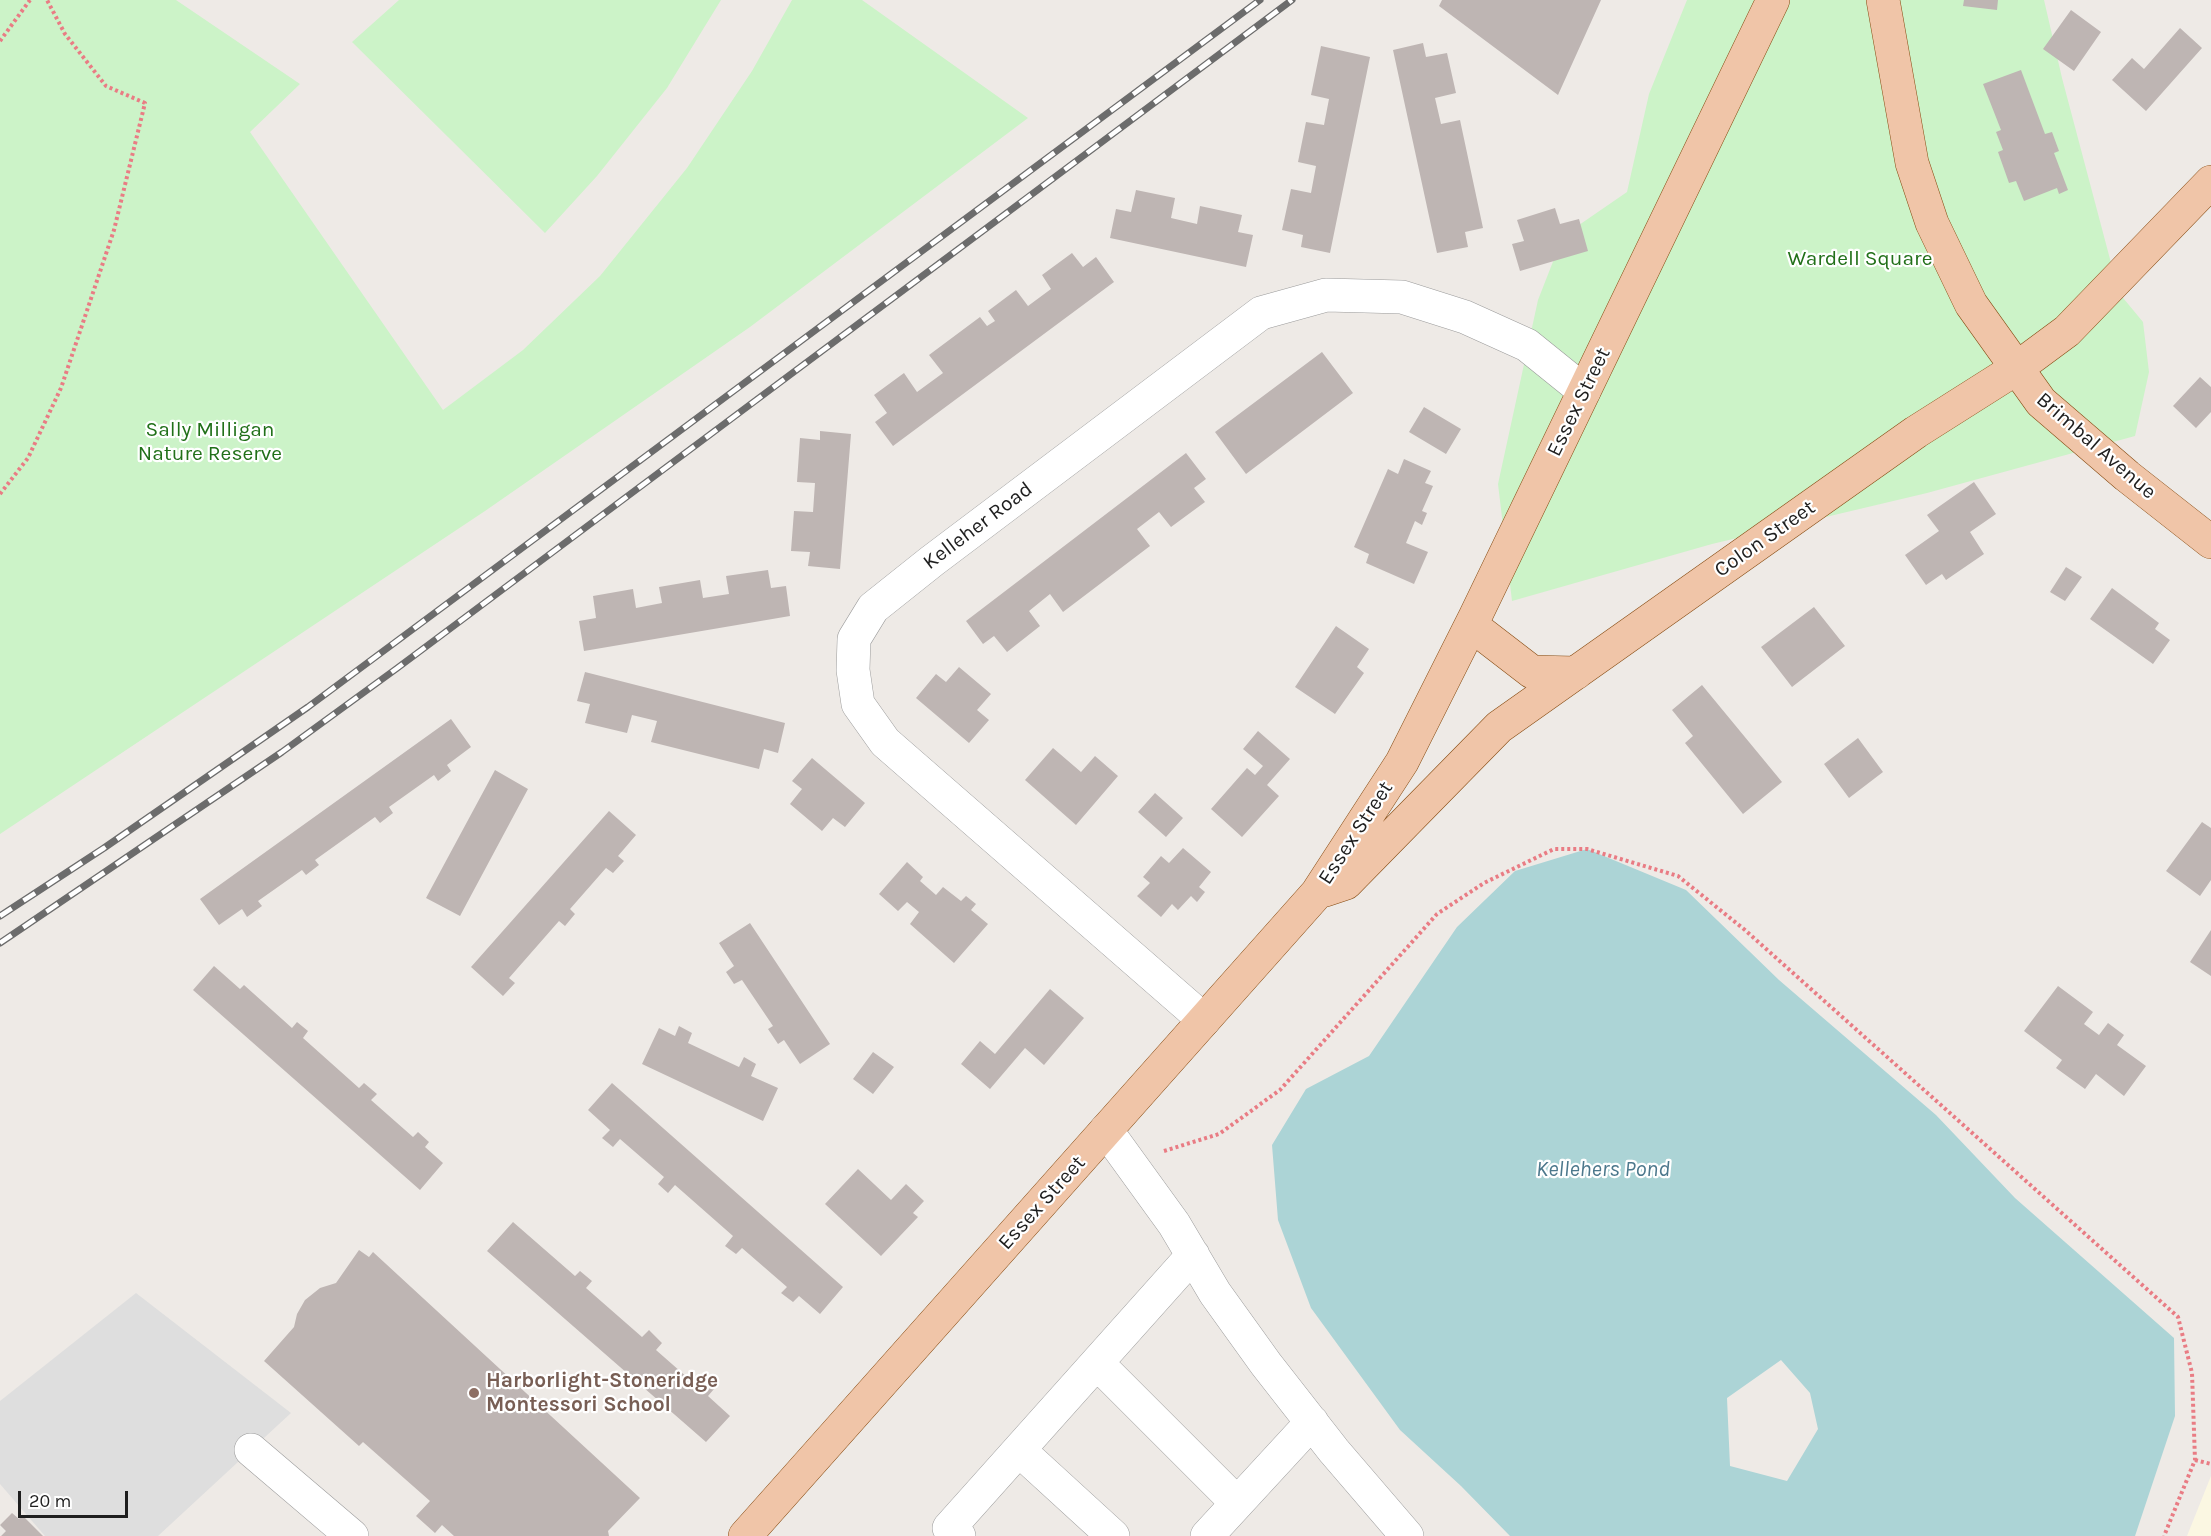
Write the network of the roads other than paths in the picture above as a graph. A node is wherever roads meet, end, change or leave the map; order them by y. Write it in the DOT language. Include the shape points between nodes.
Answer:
graph roads {
  1 [pos="1773,0"];
  2 [pos="1882,0"];
  3 [pos="2211,182"];
  4 [pos="2017,368"];
  5 [pos="1584,391"];
  6 [pos="2211,542"];
  7 [pos="1471,625"];
  8 [pos="1576,673"];
  9 [pos="1317,893"];
  10 [pos="1204,1020"];
  11 [pos="1106,1130"];
  12 [pos="1193,1255"];
  13 [pos="1097,1362"];
  14 [pos="1312,1422"];
  15 [pos="251,1450"];
  16 [pos="1019,1450"];
  17 [pos="1238,1503"];
  18 [pos="352,1536"];
  19 [pos="745,1536"];
  20 [pos="959,1536"];
  21 [pos="1113,1536"];
  22 [pos="1207,1536"];
  23 [pos="1407,1536"];
  1 -- 5 [label="main road, Essex Street"];
  2 -- 4 [label="main road, Brimbal Avenue" via="1912,163 1932,223 1971,304"];
  3 -- 4 [label="main road, Colon Street" via="2067,331"];
  4 -- 6 [label="main road, Brimbal Avenue" via="2041,402"];
  4 -- 8 [label="main road, Colon Street" via="1916,432"];
  5 -- 7 [label="main road, Essex Street"];
  5 -- 10 [label="street, Kelleher Road" via="1527,345 1465,317 1402,297 1326,295 1261,313 873,608 854,639 858,704 885,742"];
  7 -- 8 [label="main road" via="1532,672"];
  7 -- 9 [label="main road, Essex Street" via="1402,762"];
  8 -- 9 [label="main road, Colon Street" via="1499,727 1346,883"];
  9 -- 10 [label="main road, Essex Street"];
  10 -- 11 [label="main road, Essex Street"];
  11 -- 12 [label="street"];
  11 -- 19 [label="main road, Essex Street"];
  12 -- 13 [label="street"];
  12 -- 14 [label="street" via="1222,1302"];
  13 -- 16 [label="street"];
  13 -- 17 [label="street"];
  14 -- 17 [label="street"];
  14 -- 23 [label="street"];
  15 -- 18 [label="street"];
  16 -- 20 [label="street" via="949,1528"];
  16 -- 21 [label="street"];
  17 -- 22 [label="street"];
}
